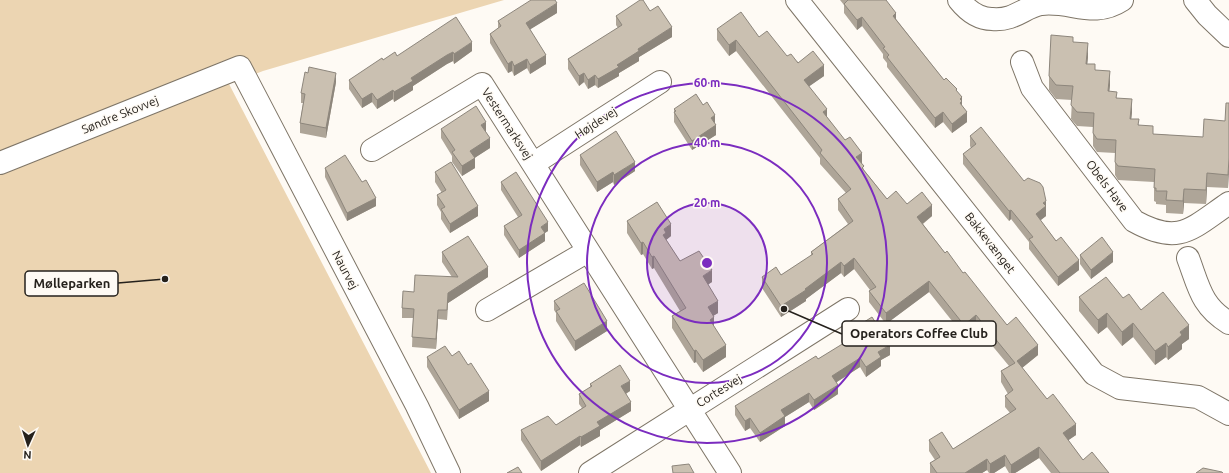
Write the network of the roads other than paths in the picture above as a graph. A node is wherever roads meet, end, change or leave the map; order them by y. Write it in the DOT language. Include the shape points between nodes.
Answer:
graph roads {
  1 [pos="797,0"];
  2 [pos="959,0"];
  3 [pos="1122,0"];
  4 [pos="1195,0"];
  5 [pos="1229,36"];
  6 [pos="1022,62"];
  7 [pos="240,67"];
  8 [pos="660,82"];
  9 [pos="372,150"];
  10 [pos="0,163"];
  11 [pos="533,164"];
  12 [pos="1229,203"];
  13 [pos="588,251"];
  14 [pos="1188,258"];
  15 [pos="848,309"];
  16 [pos="487,310"];
  17 [pos="1229,323"];
  18 [pos="690,410"];
  19 [pos="1229,414"];
  20 [pos="449,473"];
  21 [pos="590,473"];
  22 [pos="730,473"];
  1 -- 19 [label="street, Bakkevænget" via="1094,374 1120,388 1198,397"];
  2 -- 3 [label="street" via="966,9 990,20 1015,16 1040,4 1059,4 1086,10 1104,8"];
  4 -- 5 [label="street"];
  6 -- 12 [label="street, Obels Have" via="1032,88 1134,221 1151,230 1172,234 1189,231"];
  7 -- 10 [label="street, Søndre Skovvej"];
  7 -- 20 [label="street, Naurvej" via="417,406"];
  8 -- 11 [label="street, Højdevej"];
  9 -- 11 [label="street, Vestermarksvej" via="482,84"];
  11 -- 13 [label="street, Vestermarksvej"];
  13 -- 16 [label="street"];
  13 -- 18 [label="street, Vestermarksvej"];
  14 -- 17 [label="street" via="1204,300 1215,315"];
  15 -- 18 [label="street, Cortesvej"];
  18 -- 21 [label="street, Cortesvej"];
  18 -- 22 [label="street, Vestermarksvej"];
}
